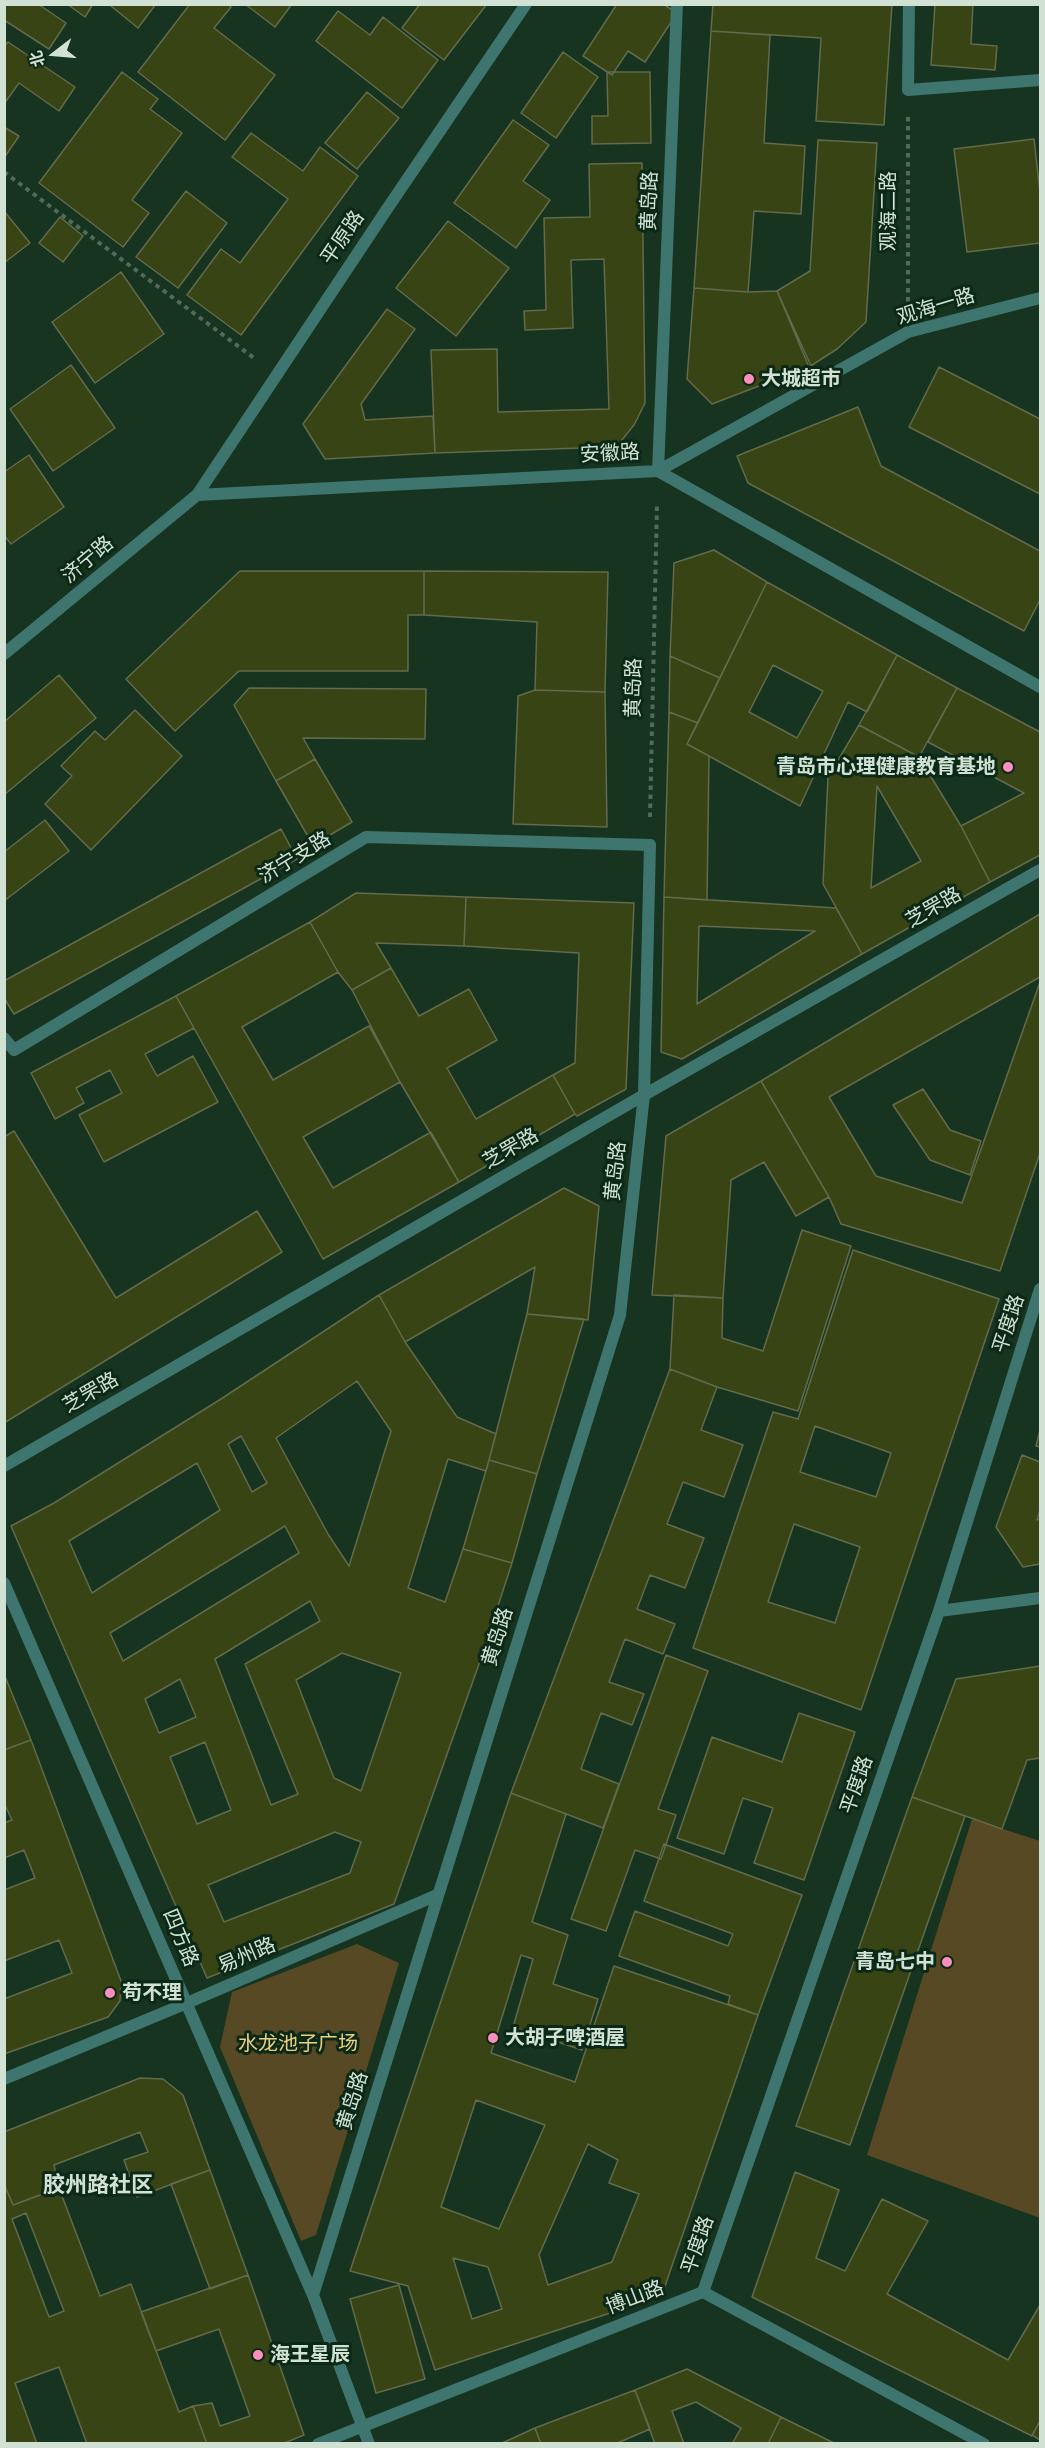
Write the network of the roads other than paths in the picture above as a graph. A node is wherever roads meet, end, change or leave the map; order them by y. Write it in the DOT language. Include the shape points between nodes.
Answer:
graph roads {
  1 [pos="526,4"];
  2 [pos="677,4"];
  3 [pos="909,4"];
  4 [pos="1041,81"];
  5 [pos="1041,298"];
  6 [pos="658,471"];
  7 [pos="197,495"];
  8 [pos="4,654"];
  9 [pos="1041,687"];
  10 [pos="650,845"];
  11 [pos="1041,870"];
  12 [pos="4,1038"];
  13 [pos="644,1095"];
  14 [pos="1041,1288"];
  15 [pos="4,1466"];
  16 [pos="4,1583"];
  17 [pos="1041,1598"];
  18 [pos="939,1611"];
  19 [pos="437,1895"];
  20 [pos="187,2004"];
  21 [pos="4,2079"];
  22 [pos="703,2292"];
  23 [pos="313,2295"];
  24 [pos="362,2426"];
  25 [pos="318,2444"];
  26 [pos="369,2444"];
  27 [pos="984,2444"];
  1 -- 7 [label="street, 平原路"];
  2 -- 6 [label="street, 黄岛路"];
  3 -- 4 [label="street" via="908,90"];
  5 -- 6 [label="street, 观海一路" via="908,332"];
  6 -- 7 [label="street, 安徽路"];
  6 -- 9 [label="street, 安徽路"];
  7 -- 8 [label="street, 济宁路"];
  10 -- 12 [label="street, 济宁支路" via="366,837 14,1050"];
  10 -- 13 [label="street, 黄岛路"];
  11 -- 13 [label="street, 芝罘路"];
  13 -- 15 [label="street, 芝罘路"];
  13 -- 19 [label="street, 黄岛路" via="620,1315"];
  14 -- 18 [label="street, 平度路"];
  16 -- 20 [label="street, 四方路"];
  17 -- 18 [label="street"];
  18 -- 22 [label="street, 平度路"];
  19 -- 20 [label="street, 易州路"];
  19 -- 23 [label="street, 黄岛路"];
  20 -- 21 [label="street, 易州路"];
  20 -- 23 [label="street, 四方路"];
  22 -- 24 [label="street, 博山路"];
  22 -- 27 [label="street"];
  23 -- 24 [label="street, 四方路"];
  24 -- 25 [label="street, 博山路"];
  24 -- 26 [label="street, 四方路"];
}
